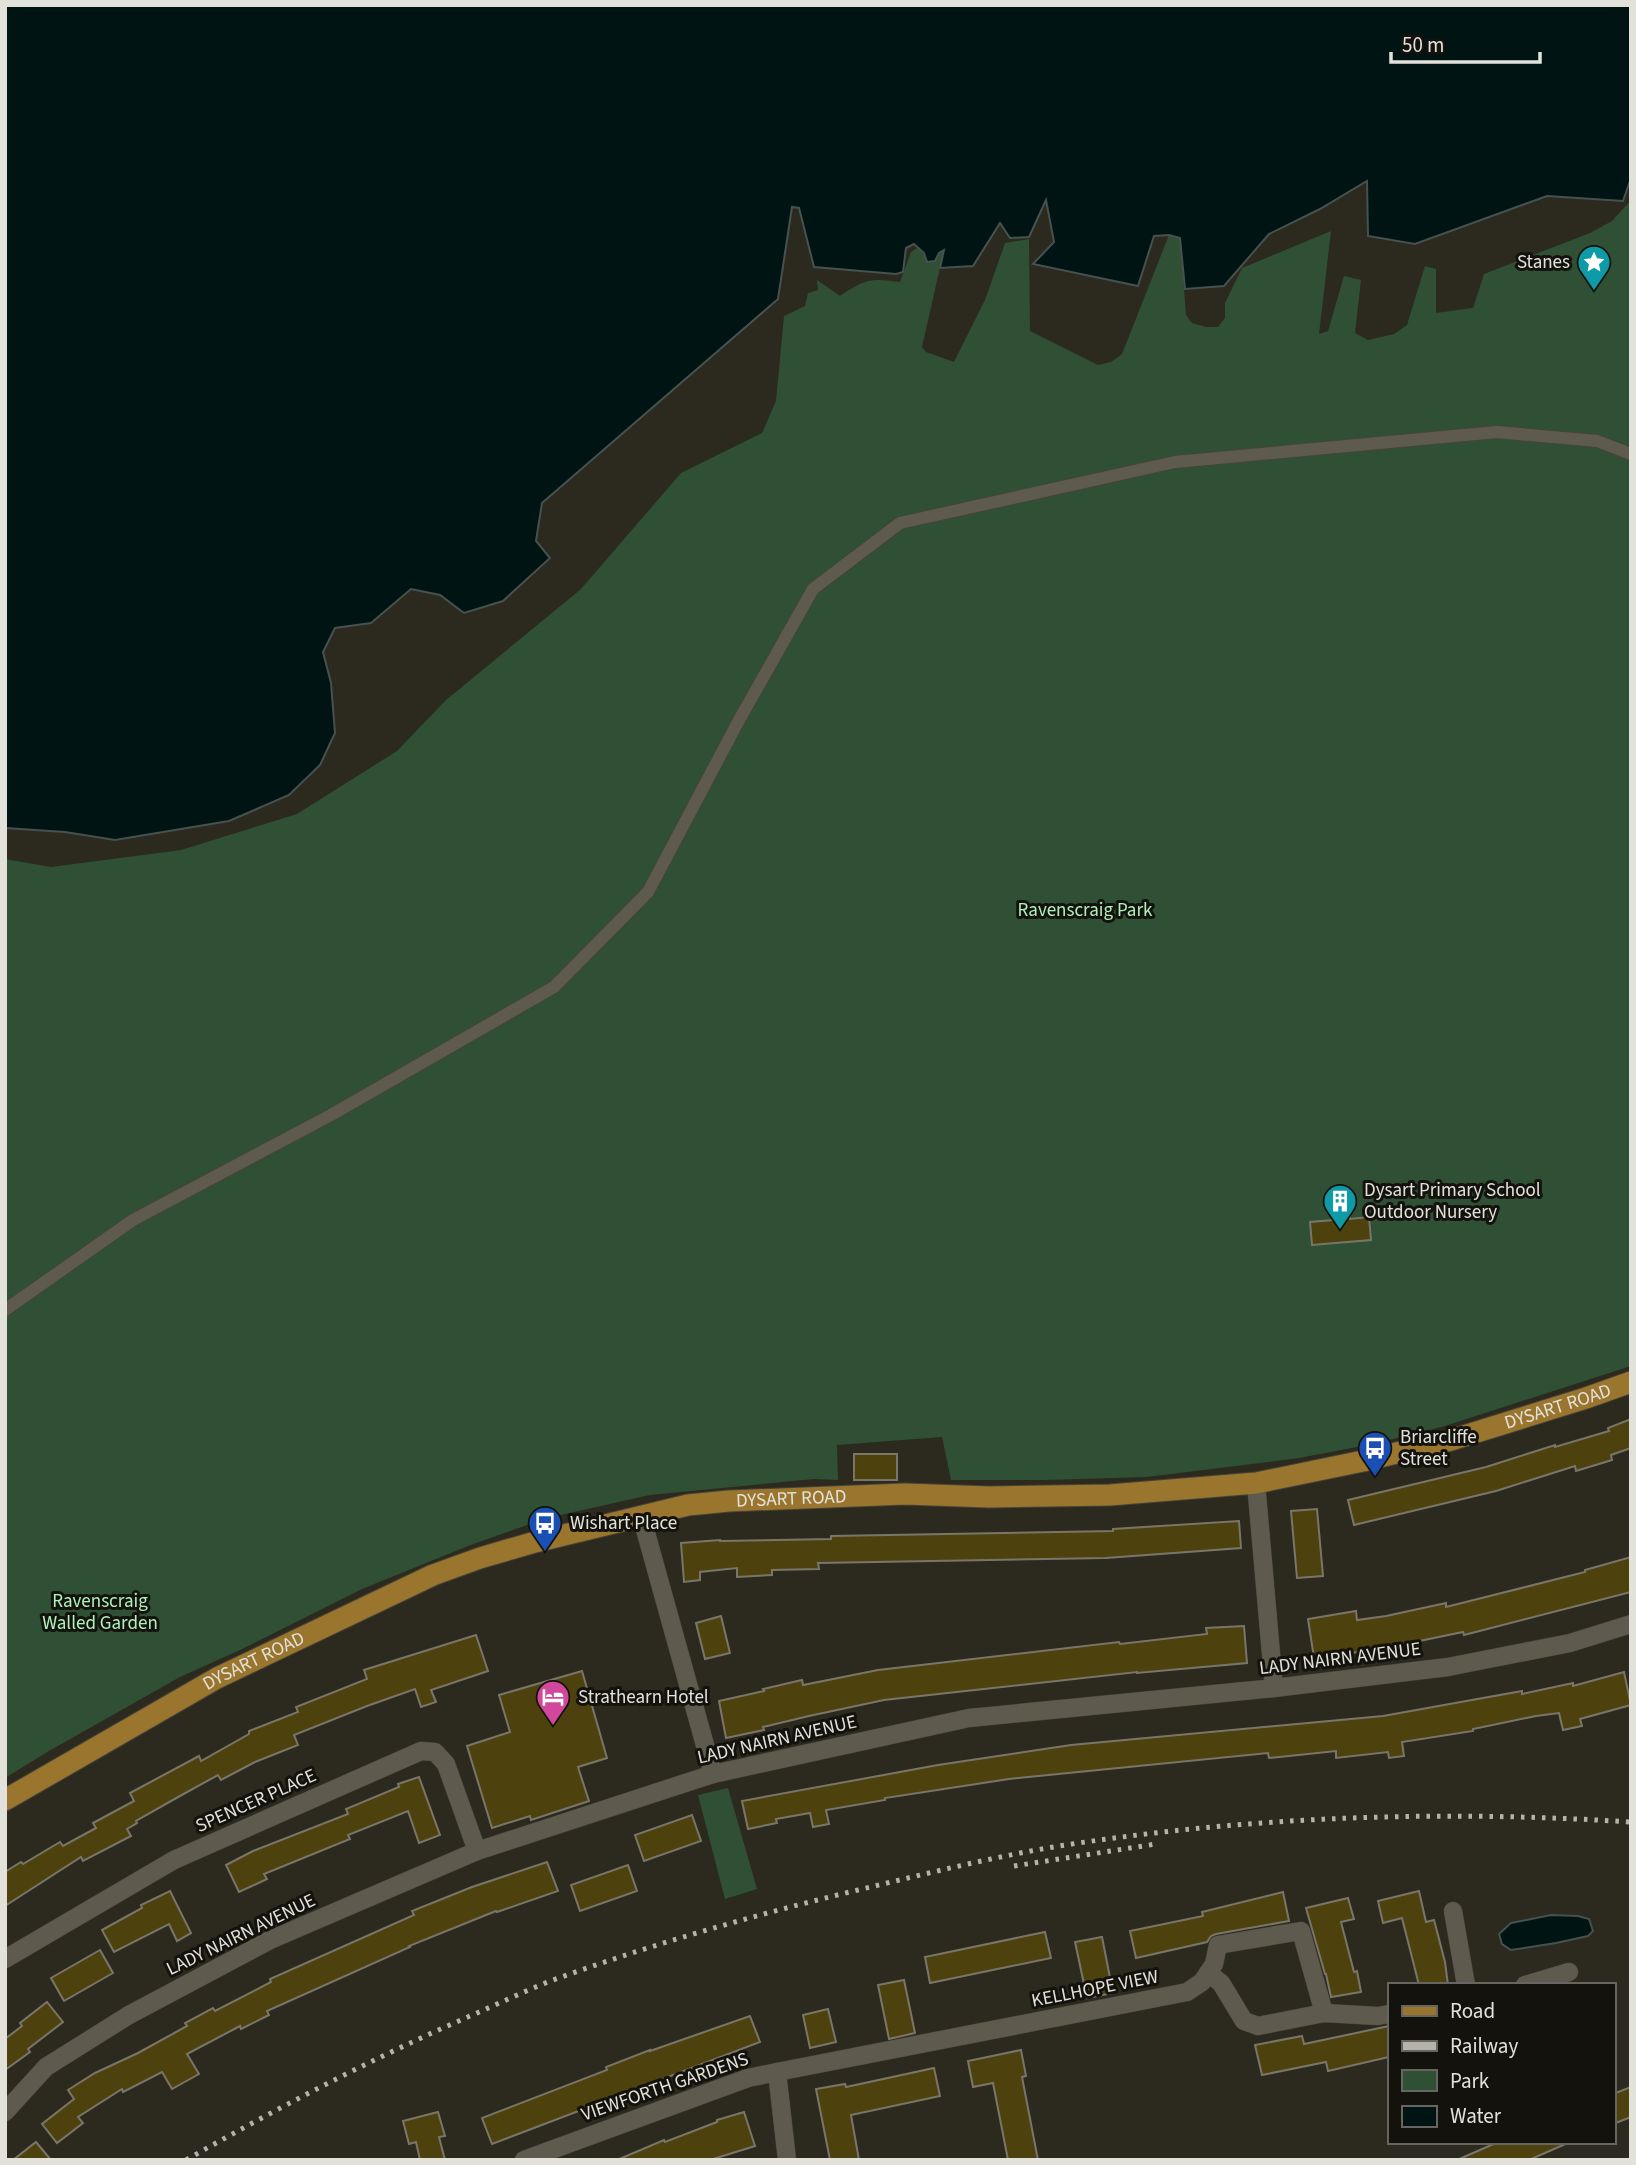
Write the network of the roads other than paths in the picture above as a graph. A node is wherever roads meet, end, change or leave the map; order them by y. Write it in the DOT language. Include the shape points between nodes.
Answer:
graph roads {
  1 [pos="1631,454"];
  2 [pos="5,1310"];
  3 [pos="1631,1382"];
  4 [pos="1256,1483"];
  5 [pos="641,1515"];
  6 [pos="1631,1624"];
  7 [pos="1274,1688"];
  8 [pos="713,1774"];
  9 [pos="5,1800"];
  10 [pos="477,1851"];
  11 [pos="1453,1911"];
  12 [pos="5,1959"];
  13 [pos="1208,1972"];
  14 [pos="1569,1972"];
  15 [pos="1466,1983"];
  16 [pos="1532,1983"];
  17 [pos="1324,2013"];
  18 [pos="1388,2014"];
  19 [pos="777,2072"];
  20 [pos="5,2112"];
  21 [pos="524,2160"];
  22 [pos="787,2160"];
  1 -- 2 [label="street" via="1597,441 1497,432 1175,462 900,523 813,589 648,892 554,987 331,1115 133,1220"];
  3 -- 4 [label="main road, DYSART ROAD" via="1451,1440"];
  4 -- 5 [label="main road, DYSART ROAD" via="1110,1495 778,1498 688,1505"];
  4 -- 7 [label="street"];
  5 -- 8 [label="street"];
  5 -- 9 [label="main road, DYSART ROAD" via="524,1545 433,1575 217,1678"];
  6 -- 7 [label="street, LADY NAIRN AVENUE" via="1570,1643 1448,1667"];
  7 -- 8 [label="street, LADY NAIRN AVENUE" via="969,1718"];
  8 -- 10 [label="street, LADY NAIRN AVENUE"];
  10 -- 12 [label="street, SPENCER PLACE" via="446,1763 435,1752 421,1751 174,1860"];
  10 -- 20 [label="street, LADY NAIRN AVENUE" via="270,1940 129,2015 46,2067"];
  11 -- 15 [label="street"];
  13 -- 17 [label="street" via="1221,1983 1244,2021 1258,2026"];
  13 -- 17 [label="street" via="1218,1945 1301,1931"];
  13 -- 19 [label="street, KELLHOPE VIEW" via="1187,1992"];
  14 -- 16 [label="street"];
  17 -- 18 [label="street"];
  19 -- 21 [label="street, VIEWFORTH GARDENS" via="748,2078"];
  19 -- 22 [label="street, VIEWFORTH GARDENS"];
}
